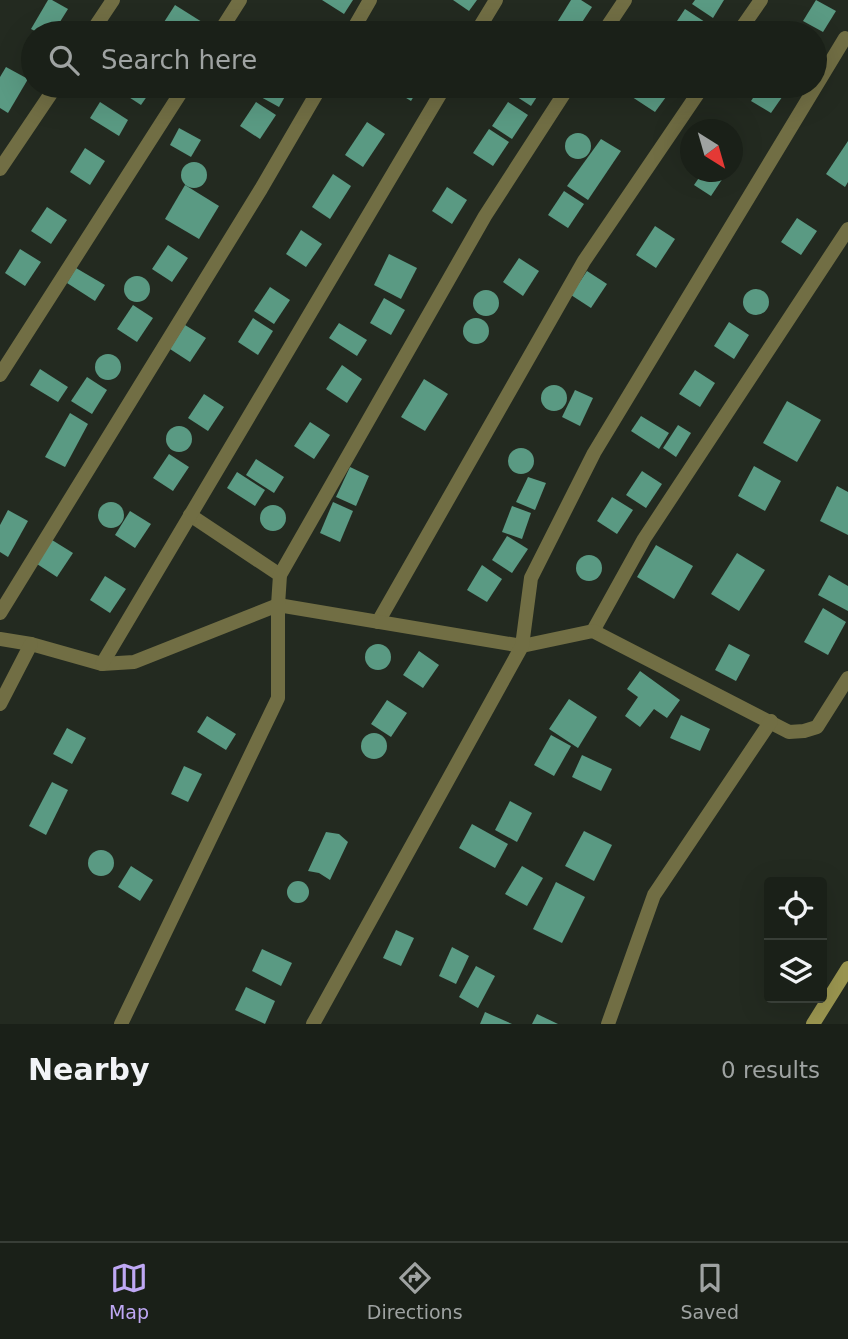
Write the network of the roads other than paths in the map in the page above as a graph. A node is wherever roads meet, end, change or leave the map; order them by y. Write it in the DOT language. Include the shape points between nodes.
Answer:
graph roads {
  1 [pos="113,0"];
  2 [pos="240,0"];
  3 [pos="370,0"];
  4 [pos="496,0"];
  5 [pos="625,0"];
  6 [pos="761,0"];
  7 [pos="99,21"];
  8 [pos="227,21"];
  9 [pos="358,21"];
  10 [pos="483,21"];
  11 [pos="611,21"];
  12 [pos="746,21"];
  13 [pos="845,38"];
  14 [pos="827,68"];
  15 [pos="48,98"];
  16 [pos="177,98"];
  17 [pos="314,98"];
  18 [pos="438,98"];
  19 [pos="561,98"];
  20 [pos="695,98"];
  21 [pos="809,98"];
  22 [pos="0,169"];
  23 [pos="848,229"];
  24 [pos="0,375"];
  25 [pos="190,515"];
  26 [pos="280,575"];
  27 [pos="278,605"];
  28 [pos="0,613"];
  29 [pos="379,622"];
  30 [pos="593,631"];
  31 [pos="0,639"];
  32 [pos="31,644"];
  33 [pos="522,646"];
  34 [pos="102,664"];
  35 [pos="848,678"];
  36 [pos="0,704"];
  37 [pos="771,721"];
  38 [pos="848,968"];
  39 [pos="121,1024"];
  40 [pos="313,1024"];
  41 [pos="608,1024"];
  42 [pos="813,1024"];
  1 -- 7 [label="street"];
  2 -- 8 [label="street"];
  3 -- 9 [label="street"];
  4 -- 10 [label="street"];
  5 -- 11 [label="street"];
  6 -- 12 [label="street"];
  13 -- 14 [label="street"];
  15 -- 22 [label="street"];
  16 -- 24 [label="street"];
  17 -- 28 [label="street"];
  18 -- 25 [label="street"];
  19 -- 26 [label="street" via="485,216"];
  20 -- 29 [label="street" via="584,261"];
  21 -- 33 [label="street" via="594,453 531,578"];
  23 -- 30 [label="street" via="644,539"];
  25 -- 26 [label="street"];
  25 -- 34 [label="street"];
  26 -- 27 [label="street"];
  27 -- 29 [label="street"];
  27 -- 34 [label="street" via="134,662"];
  27 -- 39 [label="street" via="278,698"];
  29 -- 33 [label="street"];
  30 -- 33 [label="street"];
  30 -- 37 [label="street"];
  31 -- 32 [label="street"];
  32 -- 34 [label="street"];
  32 -- 36 [label="street"];
  33 -- 40 [label="street"];
  35 -- 37 [label="street" via="817,727 789,732"];
  37 -- 41 [label="street" via="654,895"];
  38 -- 42 [label="main road"];
}
